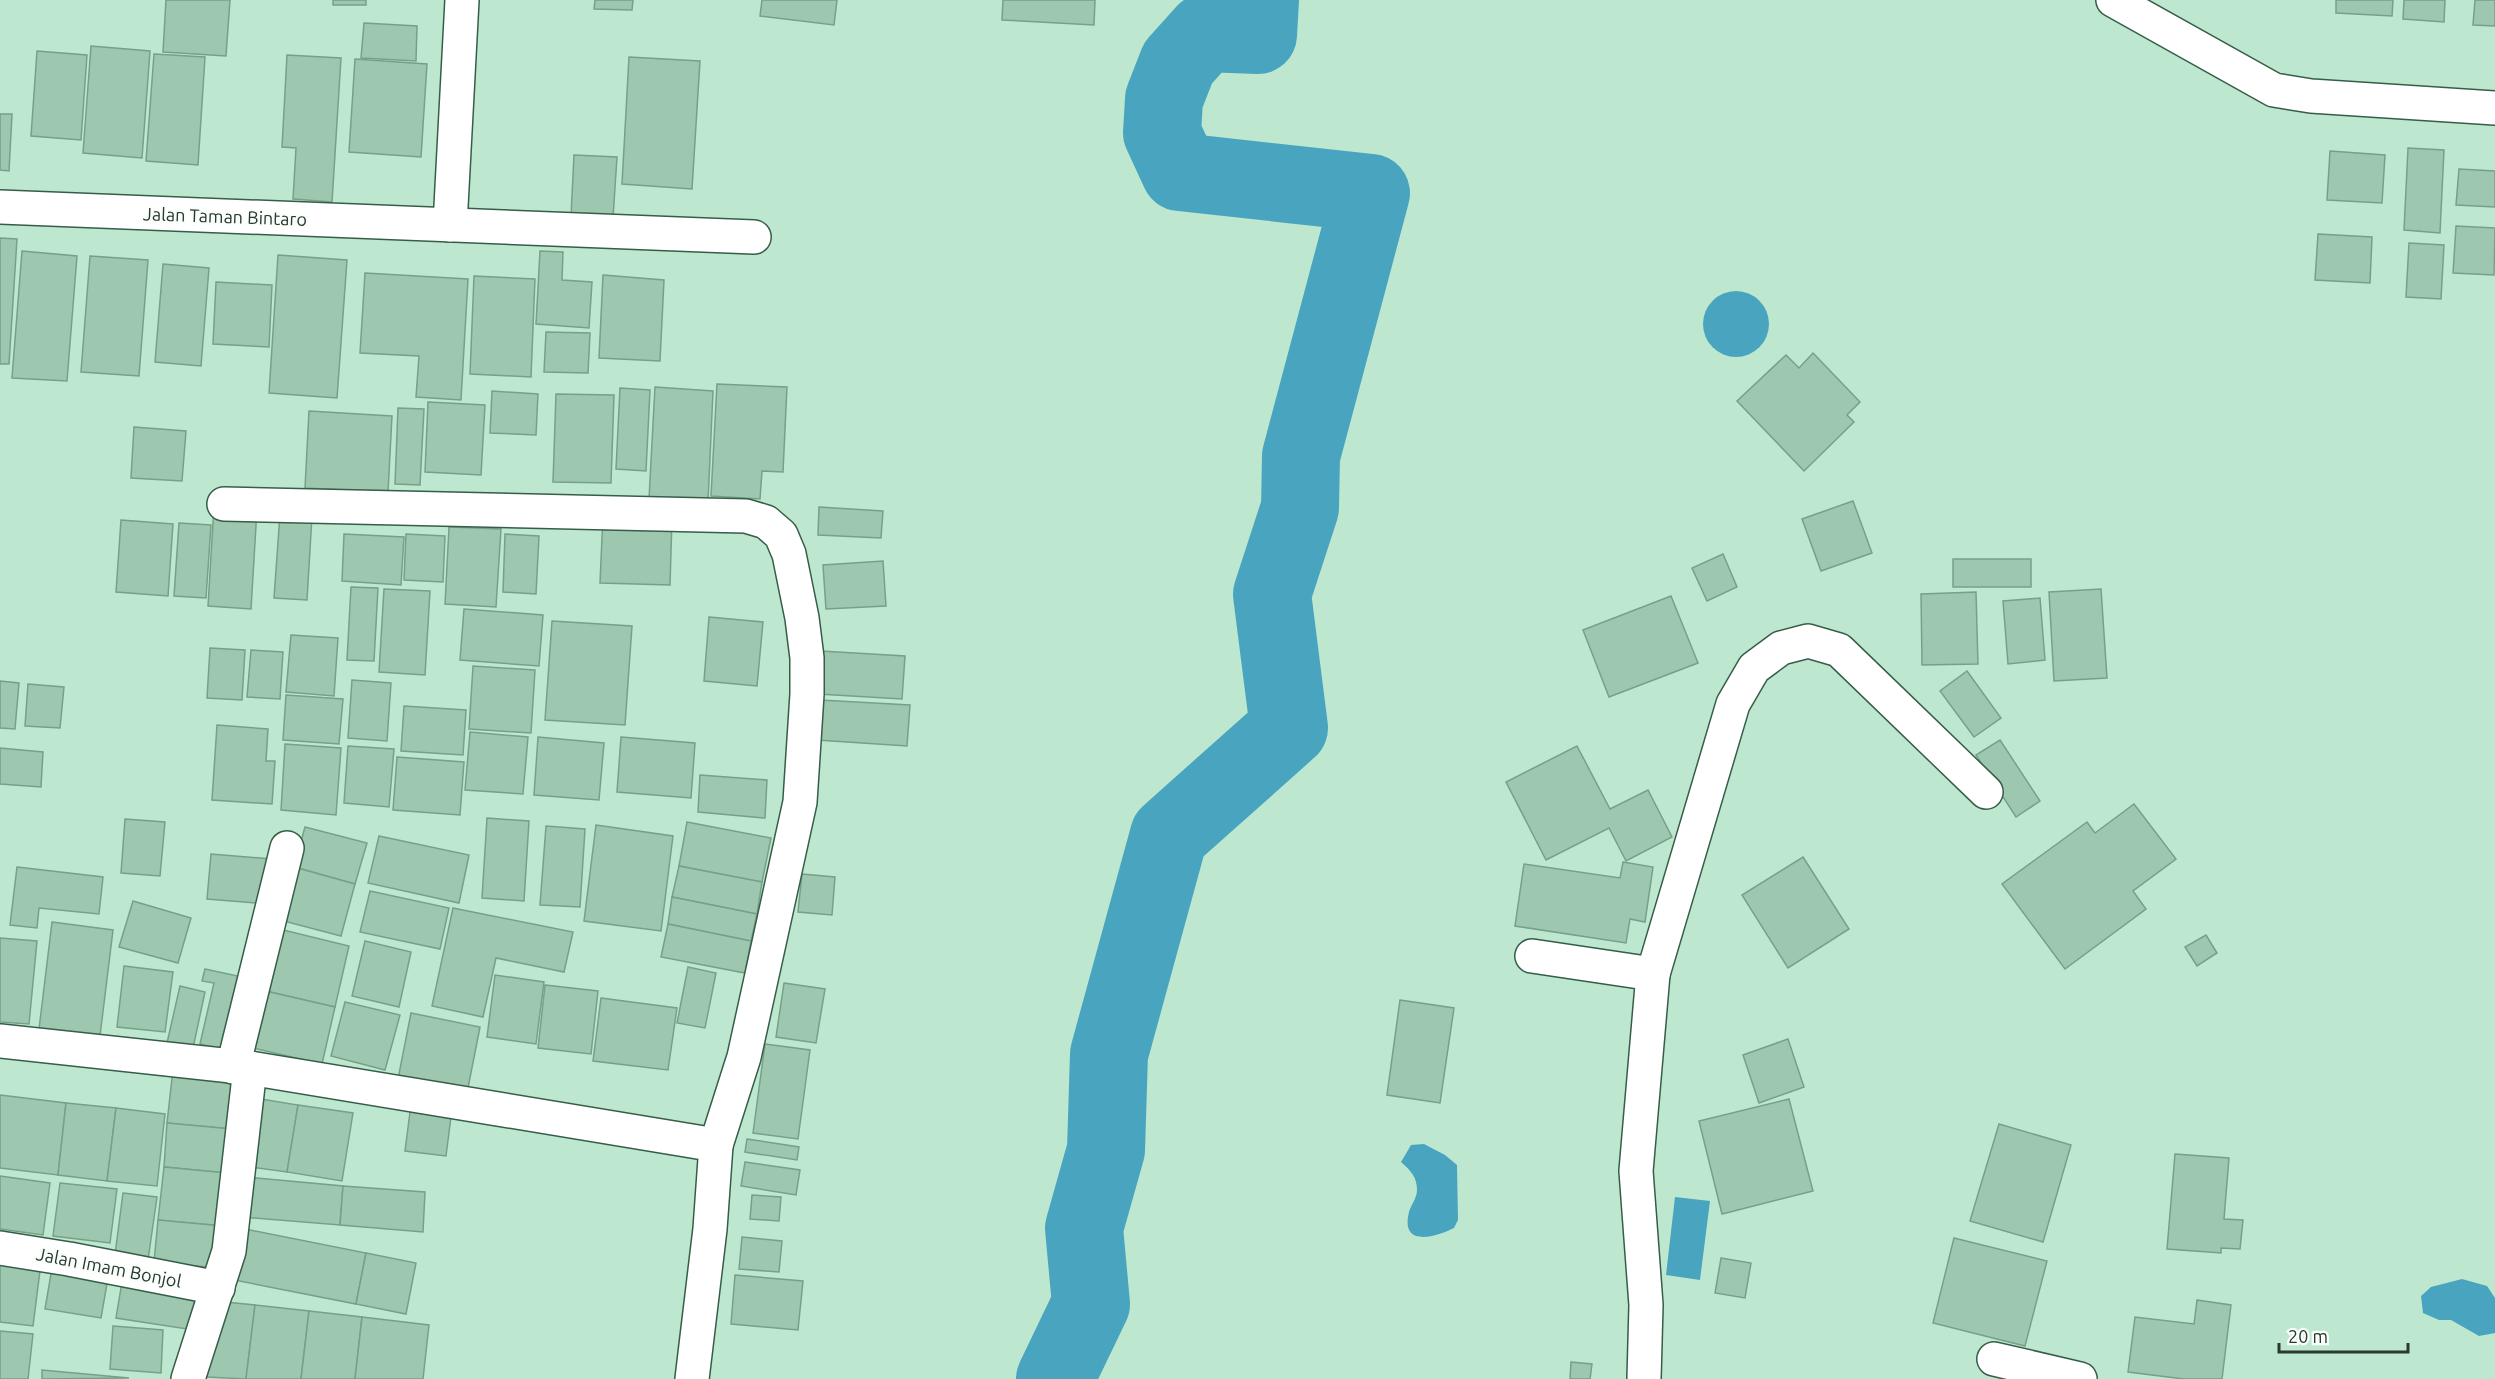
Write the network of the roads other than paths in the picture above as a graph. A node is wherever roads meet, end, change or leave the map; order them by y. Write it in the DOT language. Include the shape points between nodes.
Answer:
graph roads {
  1 [pos="462,0"];
  2 [pos="2113,0"];
  3 [pos="2495,108"];
  4 [pos="0,207"];
  5 [pos="450,225"];
  6 [pos="754,237"];
  7 [pos="224,504"];
  8 [pos="1986,792"];
  9 [pos="287,848"];
  10 [pos="1532,956"];
  11 [pos="1653,974"];
  12 [pos="0,1041"];
  13 [pos="241,1068"];
  14 [pos="716,1144"];
  15 [pos="0,1248"];
  16 [pos="218,1288"];
  17 [pos="1994,1359"];
  18 [pos="188,1379"];
  19 [pos="692,1379"];
  20 [pos="1644,1379"];
  21 [pos="2080,1379"];
  1 -- 5 [label="street"];
  2 -- 3 [label="street" via="2274,90"];
  4 -- 5 [label="street, Jalan Taman Bintaro"];
  5 -- 6 [label="street, Jalan Taman Bintaro"];
  7 -- 14 [label="street" via="746,516 766,522 781,535 789,554 807,658 800,802 744,1057"];
  8 -- 11 [label="street" via="1839,650 1808,641 1781,648 1754,668 1733,704"];
  9 -- 13 [label="street"];
  10 -- 11 [label="street"];
  11 -- 20 [label="street" via="1636,1171 1646,1305"];
  12 -- 13 [label="street"];
  13 -- 14 [label="street"];
  13 -- 16 [label="street" via="229,1251"];
  14 -- 19 [label="street"];
  15 -- 16 [label="street, Jalan Imam Bonjol"];
  16 -- 18 [label="street"];
  17 -- 21 [label="street"];
}
